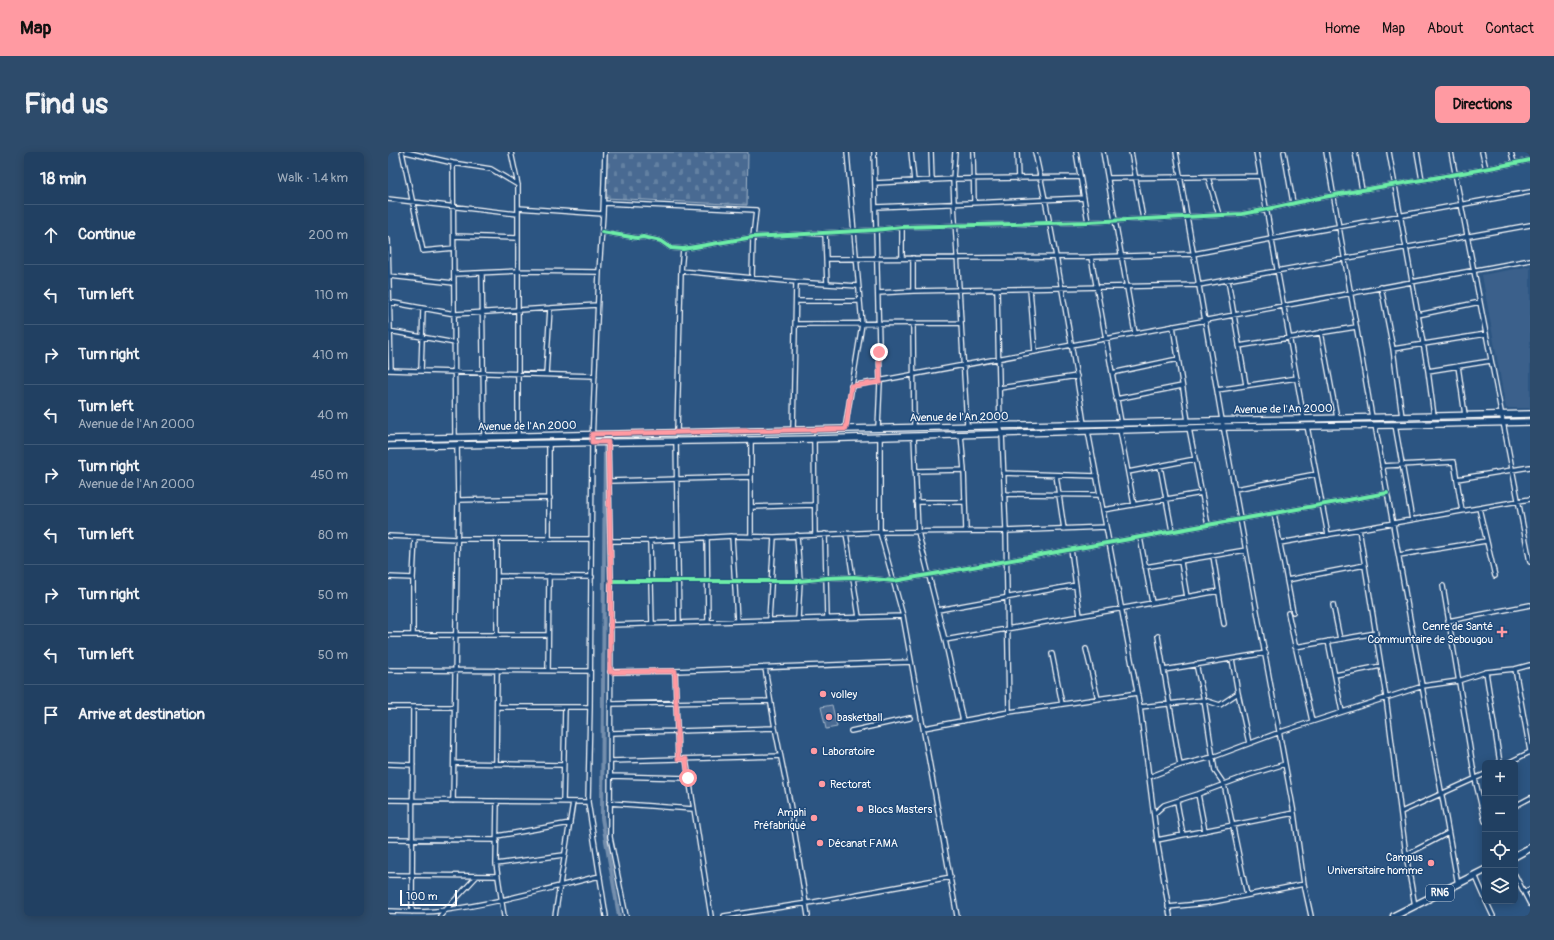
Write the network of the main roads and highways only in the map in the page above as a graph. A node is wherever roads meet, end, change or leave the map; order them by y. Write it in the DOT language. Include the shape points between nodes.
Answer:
graph roads {
  1 [pos="1530,414"];
  2 [pos="1530,422"];
  3 [pos="388,439"];
  4 [pos="388,446"];
  5 [pos="1530,848"];
  6 [pos="1518,854"];
  7 [pos="1482,872"];
  8 [pos="1394,916"];
  1 -- 3 [label="main road, Avenue de l'An 2000"];
  2 -- 4 [label="main road, Avenue de l'An 2000"];
  5 -- 6 [label="highway"];
  7 -- 8 [label="highway, RN6"];
}
